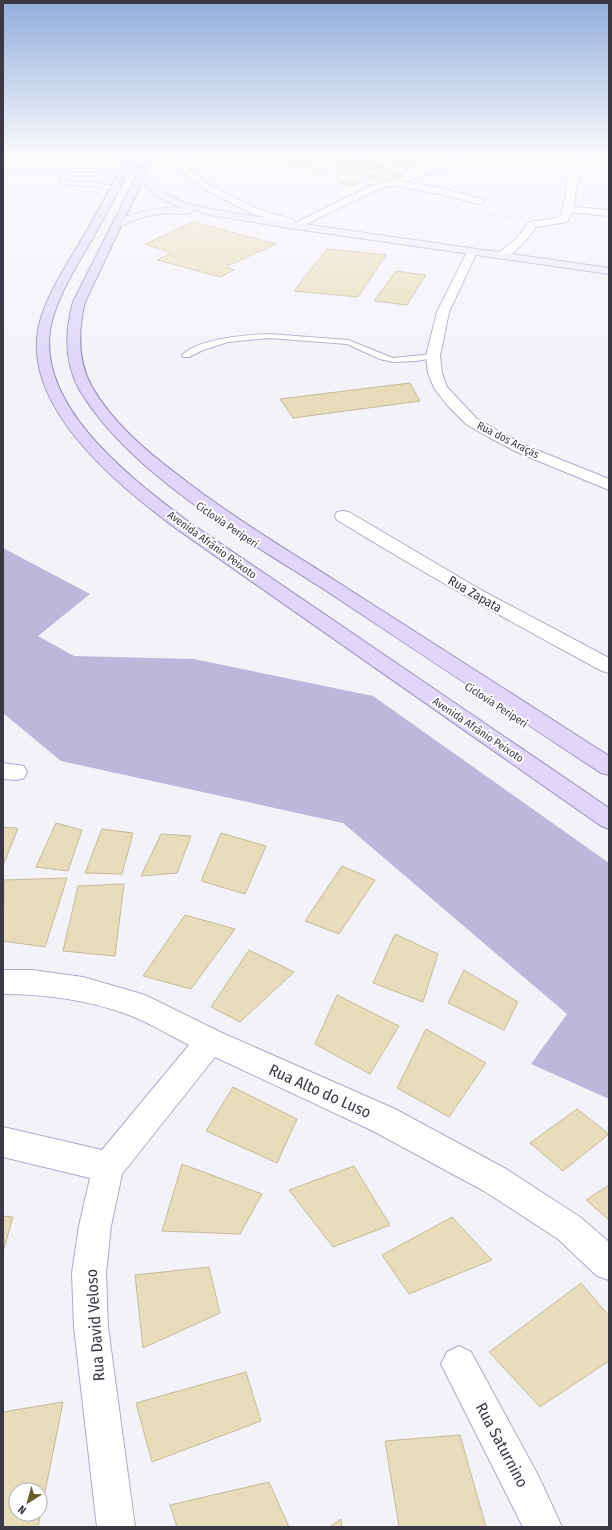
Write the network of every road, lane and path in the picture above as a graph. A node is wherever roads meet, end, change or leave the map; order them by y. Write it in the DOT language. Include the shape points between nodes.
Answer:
graph roads {
  1 [pos="94,226"];
  2 [pos="117,226"];
  3 [pos="296,226"];
  4 [pos="535,226"];
  5 [pos="472,252"];
  6 [pos="501,256"];
  7 [pos="609,271"];
  8 [pos="186,355"];
  9 [pos="433,356"];
  10 [pos="609,486"];
  11 [pos="343,516"];
  12 [pos="609,666"];
  13 [pos="609,767"];
  14 [pos="609,820"];
  15 [pos="3,982"];
  16 [pos="210,1041"];
  17 [pos="3,1142"];
  18 [pos="108,1167"];
  19 [pos="609,1264"];
  20 [pos="459,1364"];
  21 [pos="116,1527"];
  22 [pos="543,1527"];
  1 -- 14 [label="main road, Avenida Afrânio Peixoto" via="48,315 42,348 44,365 53,389 68,416 88,441 118,472 189,530"];
  2 -- 13 [label="main road" via="80,302 73,340 76,364 85,387 100,410 123,436 220,514"];
  3 -- 5 [label="main road"];
  4 -- 6 [label="street"];
  5 -- 6 [label="main road"];
  5 -- 9 [label="street, Rua dos Araçás" via="446,303"];
  6 -- 7 [label="main road"];
  8 -- 9 [label="lane" via="217,341 261,336 330,339 395,360"];
  9 -- 10 [label="street, Rua dos Araçás" via="435,373 441,388 471,421 524,450"];
  11 -- 12 [label="street, Rua Zapata" via="408,557"];
  15 -- 16 [label="street, Rua Alto do Luso" via="32,982 83,988 135,1004"];
  16 -- 18 [label="street, Rua David Veloso"];
  16 -- 19 [label="street, Rua Alto do Luso" via="384,1120 495,1180 569,1228"];
  17 -- 18 [label="street"];
  18 -- 21 [label="street, Rua David Veloso" via="88,1273 91,1327"];
  20 -- 22 [label="street, Rua Saturnino"];
}
